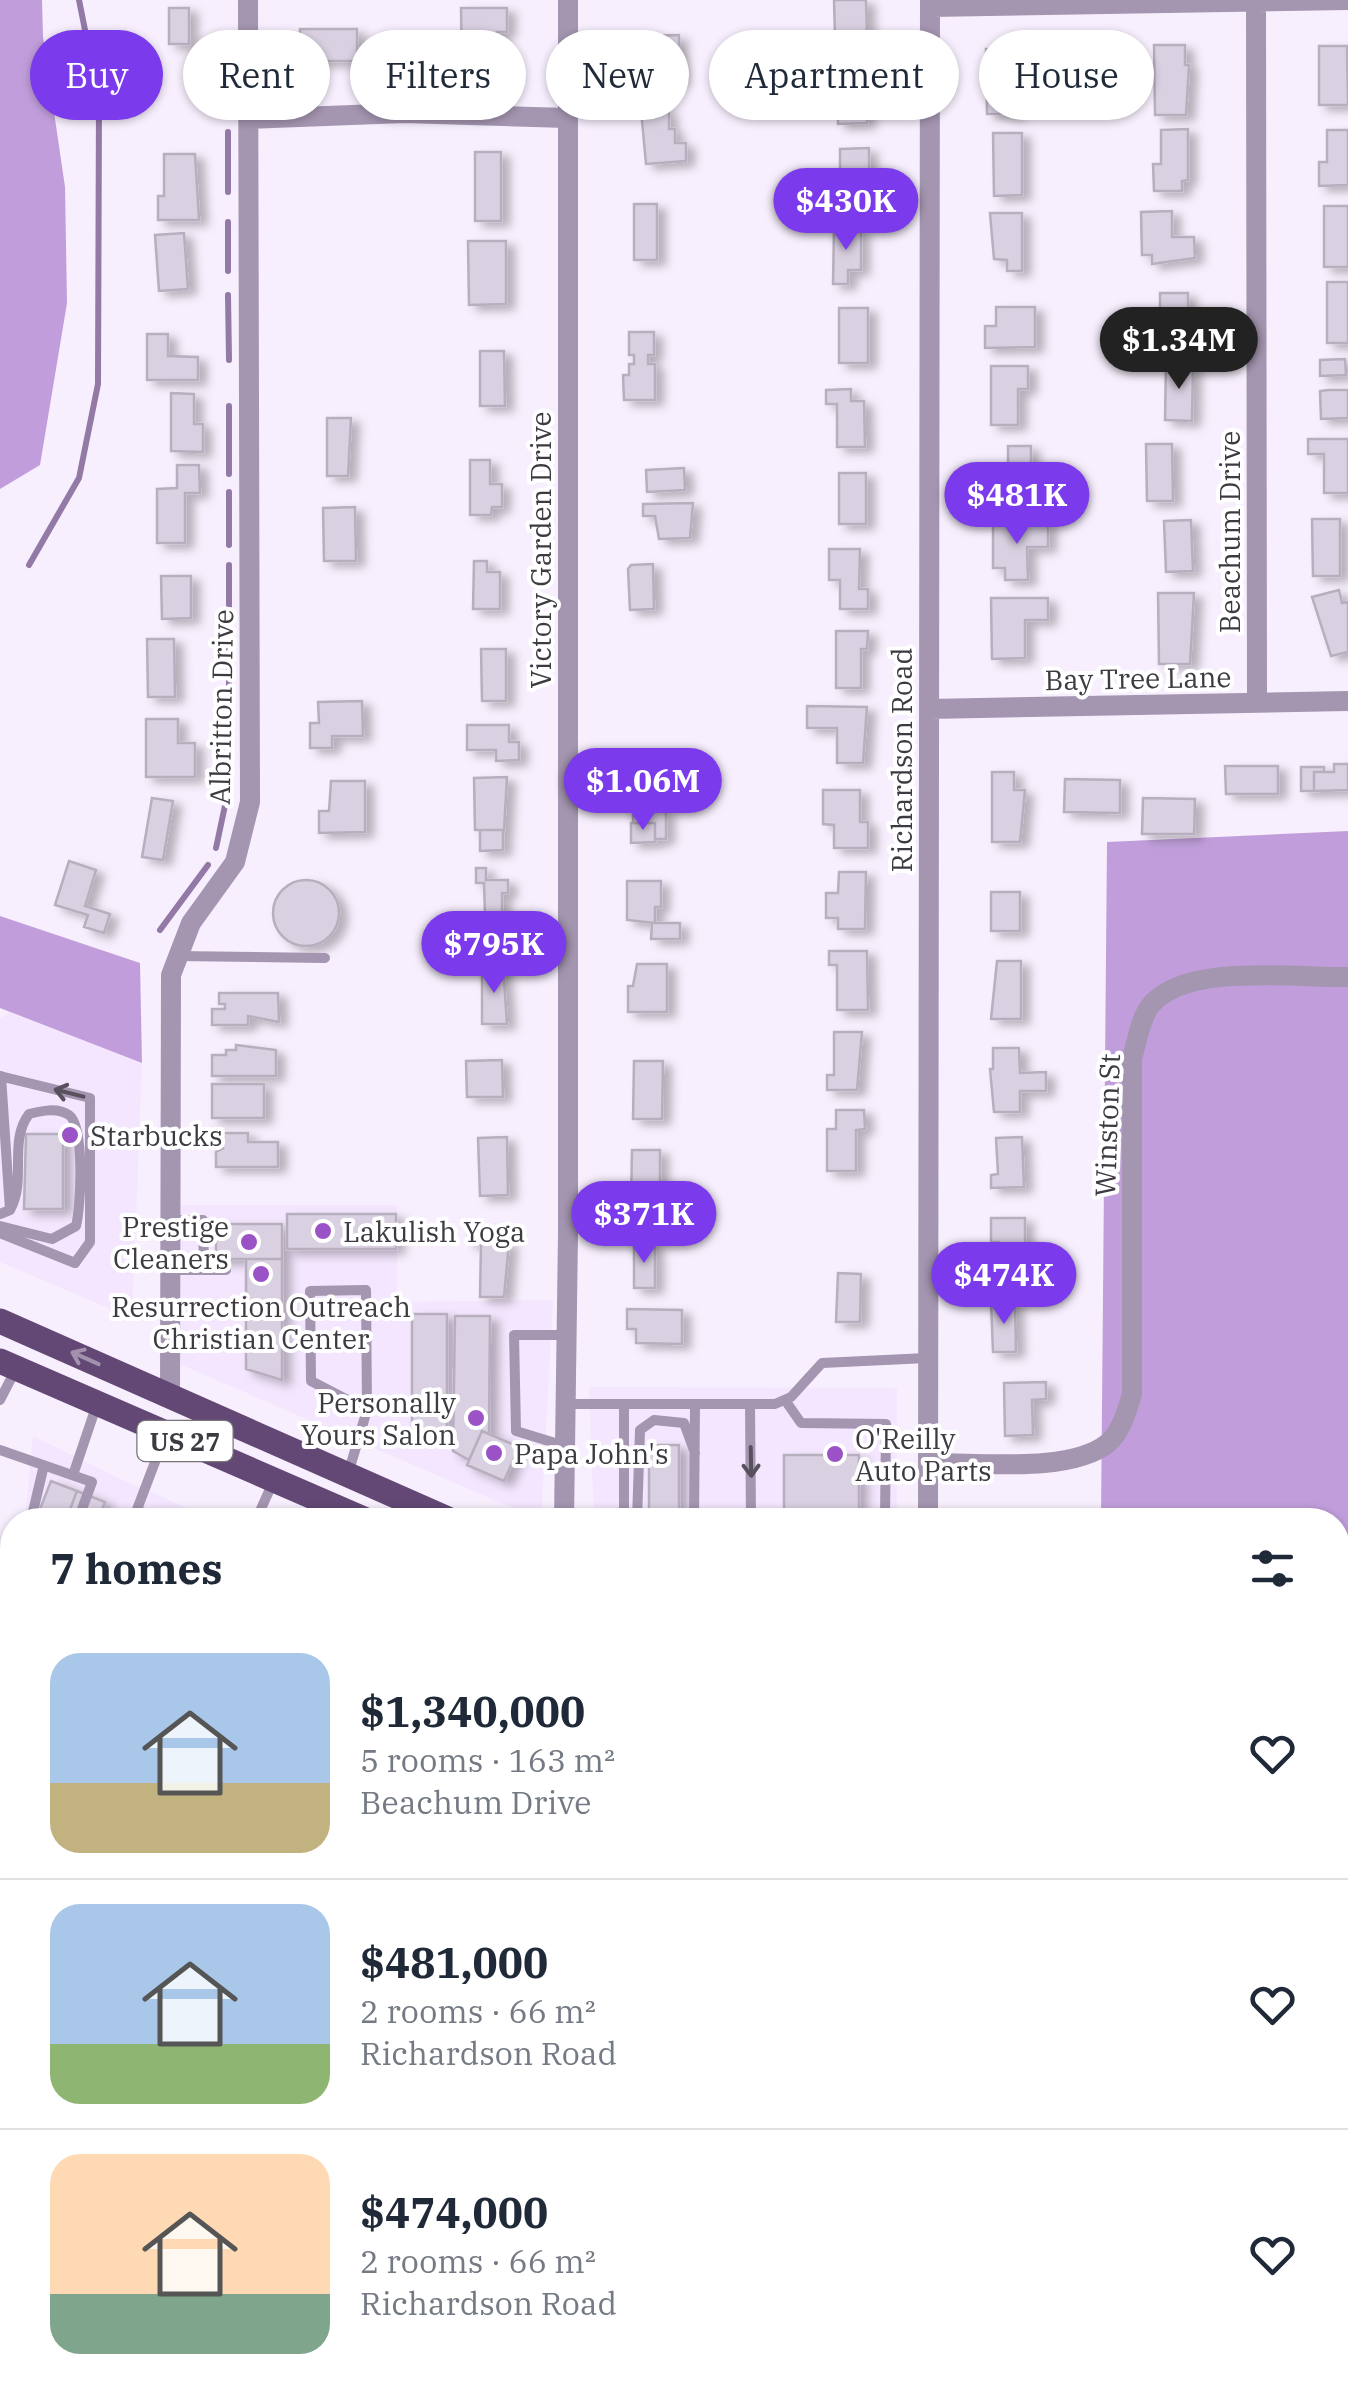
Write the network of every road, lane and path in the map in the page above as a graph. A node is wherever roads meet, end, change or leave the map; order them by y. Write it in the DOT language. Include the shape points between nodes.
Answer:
graph roads {
  1 [pos="248,0"];
  2 [pos="568,0"];
  3 [pos="1348,0"];
  4 [pos="1256,2"];
  5 [pos="930,4"];
  6 [pos="249,30"];
  7 [pos="568,30"];
  8 [pos="330,116"];
  9 [pos="546,117"];
  10 [pos="250,120"];
  11 [pos="567,120"];
  12 [pos="1348,701"];
  13 [pos="1257,702"];
  14 [pos="929,709"];
  15 [pos="176,956"];
  16 [pos="324,958"];
  17 [pos="1348,977"];
  18 [pos="0,1076"];
  19 [pos="5,1212"];
  20 [pos="169,1220"];
  21 [pos="0,1230"];
  22 [pos="170,1270"];
  23 [pos="204,1270"];
  24 [pos="226,1270"];
  25 [pos="0,1321"];
  26 [pos="566,1336"];
  27 [pos="928,1358"];
  28 [pos="8,1364"];
  29 [pos="170,1396"];
  30 [pos="0,1400"];
  31 [pos="785,1400"];
  32 [pos="97,1403"];
  33 [pos="566,1404"];
  34 [pos="624,1404"];
  35 [pos="695,1404"];
  36 [pos="750,1404"];
  37 [pos="367,1410"];
  38 [pos="166,1433"];
  39 [pos="264,1438"];
  40 [pos="566,1446"];
  41 [pos="0,1450"];
  42 [pos="694,1453"];
  43 [pos="928,1463"];
  44 [pos="44,1465"];
  45 [pos="338,1471"];
  46 [pos="73,1476"];
  47 [pos="274,1479"];
  48 [pos="34,1508"];
  49 [pos="82,1508"];
  50 [pos="138,1508"];
  51 [pos="261,1508"];
  52 [pos="339,1508"];
  53 [pos="423,1508"];
  54 [pos="564,1508"];
  55 [pos="624,1508"];
  56 [pos="637,1508"];
  57 [pos="694,1508"];
  58 [pos="752,1508"];
  59 [pos="885,1508"];
  60 [pos="928,1508"];
  1 -- 6 [label="street, Albritton Drive"];
  2 -- 7 [label="street, Victory Garden Drive"];
  3 -- 4 [label="street"];
  4 -- 5 [label="street"];
  4 -- 13 [label="street, Beachum Drive"];
  5 -- 14 [label="street, Richardson Road"];
  8 -- 9 [label="street"];
  10 -- 15 [label="street, Albritton Drive" via="250,802 234,862 190,923"];
  11 -- 26 [label="street, Victory Garden Drive"];
  12 -- 13 [label="street, Bay Tree Lane"];
  13 -- 14 [label="street, Bay Tree Lane"];
  14 -- 27 [label="street, Richardson Road"];
  15 -- 16 [label="lane"];
  15 -- 20 [label="street, Albritton Drive" via="168,1036"];
  17 -- 43 [label="street, Winston St" via="1198,978 1166,991 1148,1008 1132,1058 1132,1394 1124,1420 1110,1442 1076,1461"];
  18 -- 19 [label="lane"];
  21 -- 18 [label="lane, one-way" via="75,1263 90,1242 90,1098"];
  19 -- 21 [label="lane" via="18,1195 19,1127 29,1114 68,1114 79,1130 76,1226 52,1239"];
  20 -- 22 [label="street, Albritton Drive"];
  20 -- 23 [label="lane" via="203,1220"];
  22 -- 23 [label="lane"];
  22 -- 29 [label="street, Albritton Drive"];
  23 -- 24 [label="lane"];
  29 -- 25 [label="main road, US 27, one-way"];
  26 -- 33 [label="street, Victory Garden Drive"];
  26 -- 40 [label="lane" via="514,1335 516,1431"];
  27 -- 31 [label="lane" via="822,1363"];
  27 -- 43 [label="street, Richardson Road"];
  28 -- 30 [label="lane"];
  28 -- 32 [label="main road, US 27"];
  29 -- 39 [label="main road, US 27"];
  31 -- 36 [label="lane"];
  31 -- 59 [label="lane" via="801,1424 886,1424"];
  32 -- 38 [label="main road, US 27"];
  32 -- 46 [label="lane"];
  33 -- 34 [label="lane"];
  33 -- 40 [label="street, Victory Garden Drive"];
  34 -- 35 [label="lane"];
  34 -- 55 [label="lane"];
  35 -- 36 [label="lane"];
  35 -- 42 [label="lane"];
  36 -- 58 [label="lane, one-way"];
  37 -- 37 [label="lane" via="366,1290 310,1291 311,1380"];
  37 -- 45 [label="lane"];
  38 -- 47 [label="main road, US 27"];
  38 -- 50 [label="lane"];
  39 -- 45 [label="main road, US 27"];
  39 -- 47 [label="main road"];
  40 -- 54 [label="street, Victory Garden Drive"];
  41 -- 44 [label="lane"];
  42 -- 56 [label="lane" via="684,1422 654,1420 640,1430"];
  42 -- 57 [label="lane"];
  43 -- 60 [label="street, Richardson Road"];
  44 -- 46 [label="lane"];
  44 -- 48 [label="lane"];
  45 -- 47 [label="main road" via="288,1470"];
  45 -- 53 [label="main road, US 27"];
  46 -- 49 [label="lane" via="92,1482"];
  47 -- 51 [label="lane"];
  47 -- 52 [label="main road, US 27"];
}
